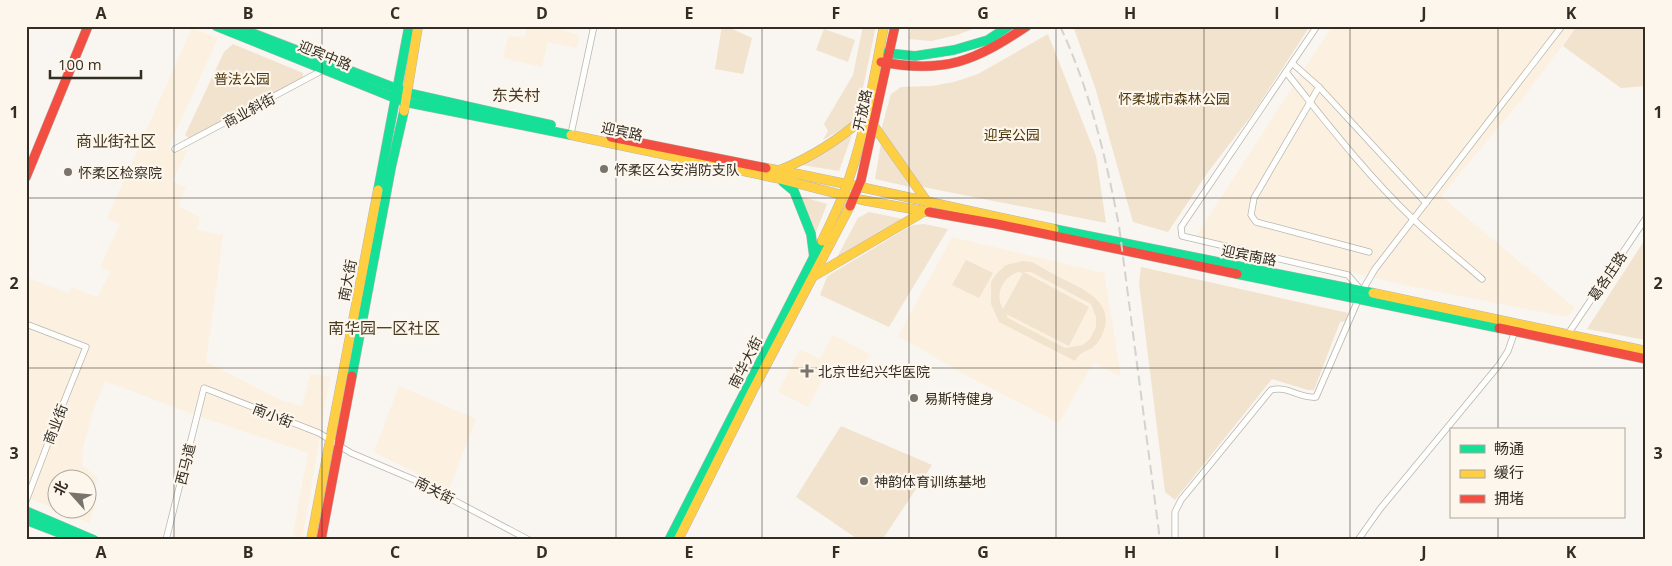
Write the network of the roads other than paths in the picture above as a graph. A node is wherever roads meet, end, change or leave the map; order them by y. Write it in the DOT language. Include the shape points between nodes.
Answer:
graph roads {
  1 [pos="82,26"];
  2 [pos="88,26"];
  3 [pos="216,26"];
  4 [pos="234,26"];
  5 [pos="409,26"];
  6 [pos="418,26"];
  7 [pos="594,26"];
  8 [pos="884,26"];
  9 [pos="895,26"];
  10 [pos="1009,26"];
  11 [pos="1026,26"];
  12 [pos="1317,26"];
  13 [pos="1562,26"];
  14 [pos="878,52"];
  15 [pos="890,54"];
  16 [pos="876,61"];
  17 [pos="886,63"];
  18 [pos="1292,64"];
  19 [pos="324,70"];
  20 [pos="1286,72"];
  21 [pos="1319,87"];
  22 [pos="396,94"];
  23 [pos="406,98"];
  24 [pos="1309,102"];
  25 [pos="866,116"];
  26 [pos="874,126"];
  27 [pos="572,129"];
  28 [pos="175,149"];
  29 [pos="26,162"];
  30 [pos="777,174"];
  31 [pos="26,177"];
  32 [pos="847,184"];
  33 [pos="858,187"];
  34 [pos="843,195"];
  35 [pos="854,198"];
  36 [pos="1426,202"];
  37 [pos="926,207"];
  38 [pos="1646,218"];
  39 [pos="1413,219"];
  40 [pos="1369,252"];
  41 [pos="814,259"];
  42 [pos="814,276"];
  43 [pos="1482,279"];
  44 [pos="1361,295"];
  45 [pos="26,324"];
  46 [pos="1515,330"];
  47 [pos="1568,334"];
  48 [pos="1646,351"];
  49 [pos="1646,359"];
  50 [pos="204,388"];
  51 [pos="330,440"];
  52 [pos="338,446"];
  53 [pos="26,501"];
  54 [pos="26,512"];
  55 [pos="26,520"];
  56 [pos="78,540"];
  57 [pos="94,540"];
  58 [pos="166,540"];
  59 [pos="312,540"];
  60 [pos="321,540"];
  61 [pos="529,540"];
  62 [pos="669,540"];
  63 [pos="678,540"];
  64 [pos="1175,540"];
  65 [pos="1358,540"];
  1 -- 29 [label="main road"];
  2 -- 31 [label="main road"];
  3 -- 19 [label="main road, 迎宾中路"];
  4 -- 22 [label="main road, 迎宾中路"];
  5 -- 22 [label="main road, 南大街"];
  6 -- 23 [label="main road, 南大街"];
  7 -- 27 [label="street"];
  8 -- 14 [label="main road, 开放路"];
  9 -- 15 [label="main road, 开放路"];
  10 -- 15 [label="main road" via="988,40 954,50 929,55"];
  11 -- 17 [label="main road" via="998,46 970,59 939,66"];
  12 -- 18 [label="street"];
  13 -- 36 [label="street"];
  14 -- 15 [label="main road"];
  14 -- 16 [label="main road, 开放路"];
  15 -- 17 [label="main road, 开放路"];
  16 -- 17 [label="main road"];
  16 -- 25 [label="main road, 开放路"];
  17 -- 26 [label="main road, 开放路"];
  18 -- 20 [label="street"];
  18 -- 21 [label="street"];
  19 -- 22 [label="main road, 迎宾中路"];
  19 -- 28 [label="street, 商业斜街"];
  20 -- 24 [label="street"];
  20 -- 44 [label="street" via="1181,227 1182,236 1348,275"];
  21 -- 24 [label="street"];
  21 -- 36 [label="street"];
  22 -- 23 [label="main road, 迎宾中路"];
  22 -- 51 [label="main road, 南大街"];
  23 -- 27 [label="main road, 迎宾路"];
  23 -- 30 [label="main road, 迎宾路"];
  23 -- 52 [label="main road, 南大街"];
  24 -- 39 [label="street"];
  24 -- 40 [label="street" via="1254,198 1251,215 1256,222"];
  25 -- 30 [label="main road" via="848,133"];
  25 -- 32 [label="main road, 开放路"];
  26 -- 33 [label="main road, 开放路"];
  26 -- 37 [label="main road"];
  27 -- 30 [label="main road, 迎宾路"];
  30 -- 32 [label="main road, 迎宾路"];
  30 -- 34 [label="main road, 迎宾路"];
  30 -- 41 [label="main road" via="794,191 812,234"];
  32 -- 33 [label="main road, 迎宾南路"];
  32 -- 34 [label="main road, 开放路"];
  33 -- 35 [label="main road, 开放路"];
  33 -- 37 [label="main road, 迎宾南路"];
  34 -- 35 [label="main road"];
  34 -- 41 [label="main road, 南华大街"];
  35 -- 37 [label="main road, 迎宾南路"];
  35 -- 42 [label="main road, 南华大街"];
  36 -- 39 [label="street"];
  37 -- 42 [label="main road"];
  37 -- 44 [label="main road, 迎宾南路"];
  38 -- 47 [label="street, 葛各庄路"];
  39 -- 43 [label="street"];
  39 -- 44 [label="street" via="1374,269"];
  41 -- 62 [label="main road, 南华大街"];
  42 -- 63 [label="main road, 南华大街"];
  44 -- 46 [label="main road, 迎宾南路"];
  44 -- 47 [label="main road, 迎宾南路"];
  44 -- 64 [label="street" via="1316,397 1309,398 1278,388 1271,390 1180,500 1175,512"];
  45 -- 53 [label="street, 商业街" via="86,347"];
  46 -- 49 [label="main road, 迎宾南路"];
  46 -- 65 [label="street" via="1499,365"];
  47 -- 48 [label="main road, 迎宾南路"];
  50 -- 51 [label="street, 南小街"];
  50 -- 58 [label="street, 西马道"];
  51 -- 52 [label="street, 南小街"];
  51 -- 59 [label="main road, 南大街"];
  52 -- 60 [label="main road, 南大街"];
  52 -- 61 [label="street, 南关街" via="416,481"];
  54 -- 57 [label="main road"];
  55 -- 56 [label="main road"];
}
